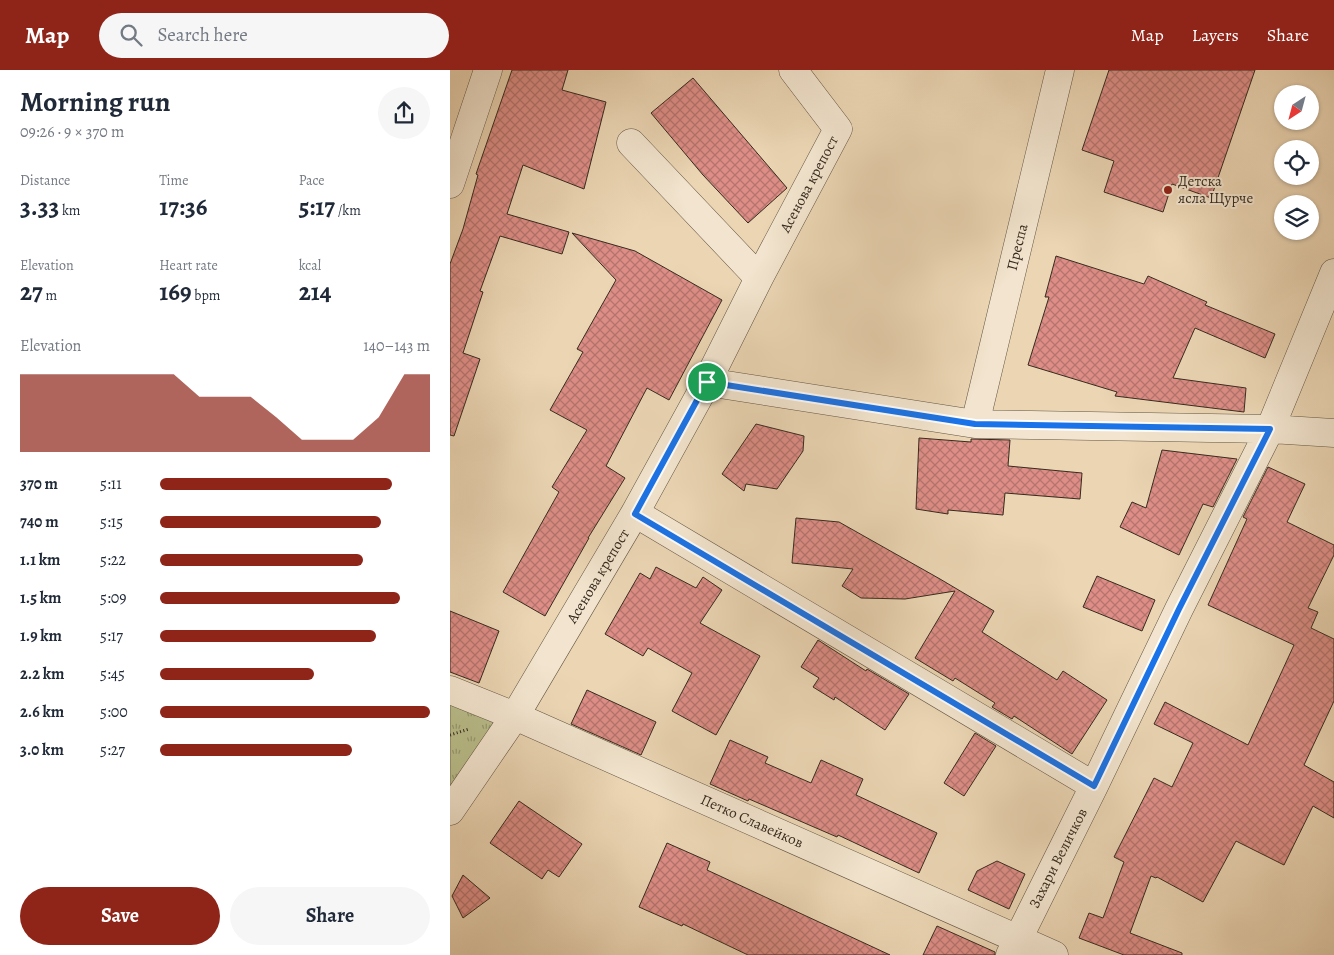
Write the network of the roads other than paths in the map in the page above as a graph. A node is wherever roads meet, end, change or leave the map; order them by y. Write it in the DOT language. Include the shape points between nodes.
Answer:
graph roads {
  1 [pos="488,70"];
  2 [pos="793,70"];
  3 [pos="1060,70"];
  4 [pos="631,143"];
  5 [pos="450,184"];
  6 [pos="1334,273"];
  7 [pos="759,278"];
  8 [pos="707,382"];
  9 [pos="975,424"];
  10 [pos="1270,429"];
  11 [pos="1334,433"];
  12 [pos="635,514"];
  13 [pos="450,690"];
  14 [pos="515,716"];
  15 [pos="1094,786"];
  16 [pos="450,811"];
  17 [pos="1014,947"];
  18 [pos="1054,955"];
  1 -- 5 [label="street"];
  2 -- 7 [label="street, Асенова крепост" via="838,129"];
  3 -- 9 [label="street, Преспа"];
  4 -- 7 [label="street"];
  6 -- 10 [label="street, Захари Величков"];
  7 -- 8 [label="street, Асенова крепост"];
  8 -- 9 [label="street"];
  8 -- 12 [label="street, Асенова крепост"];
  9 -- 10 [label="street"];
  10 -- 11 [label="street"];
  10 -- 15 [label="street, Захари Величков"];
  12 -- 14 [label="street, Асенова крепост"];
  12 -- 15 [label="street"];
  13 -- 14 [label="street, Петко Славейков"];
  14 -- 16 [label="street, Асенова крепост"];
  14 -- 17 [label="street, Петко Славейков"];
  15 -- 17 [label="street, Захари Величков"];
  17 -- 18 [label="street, Петко Славейков"];
}
